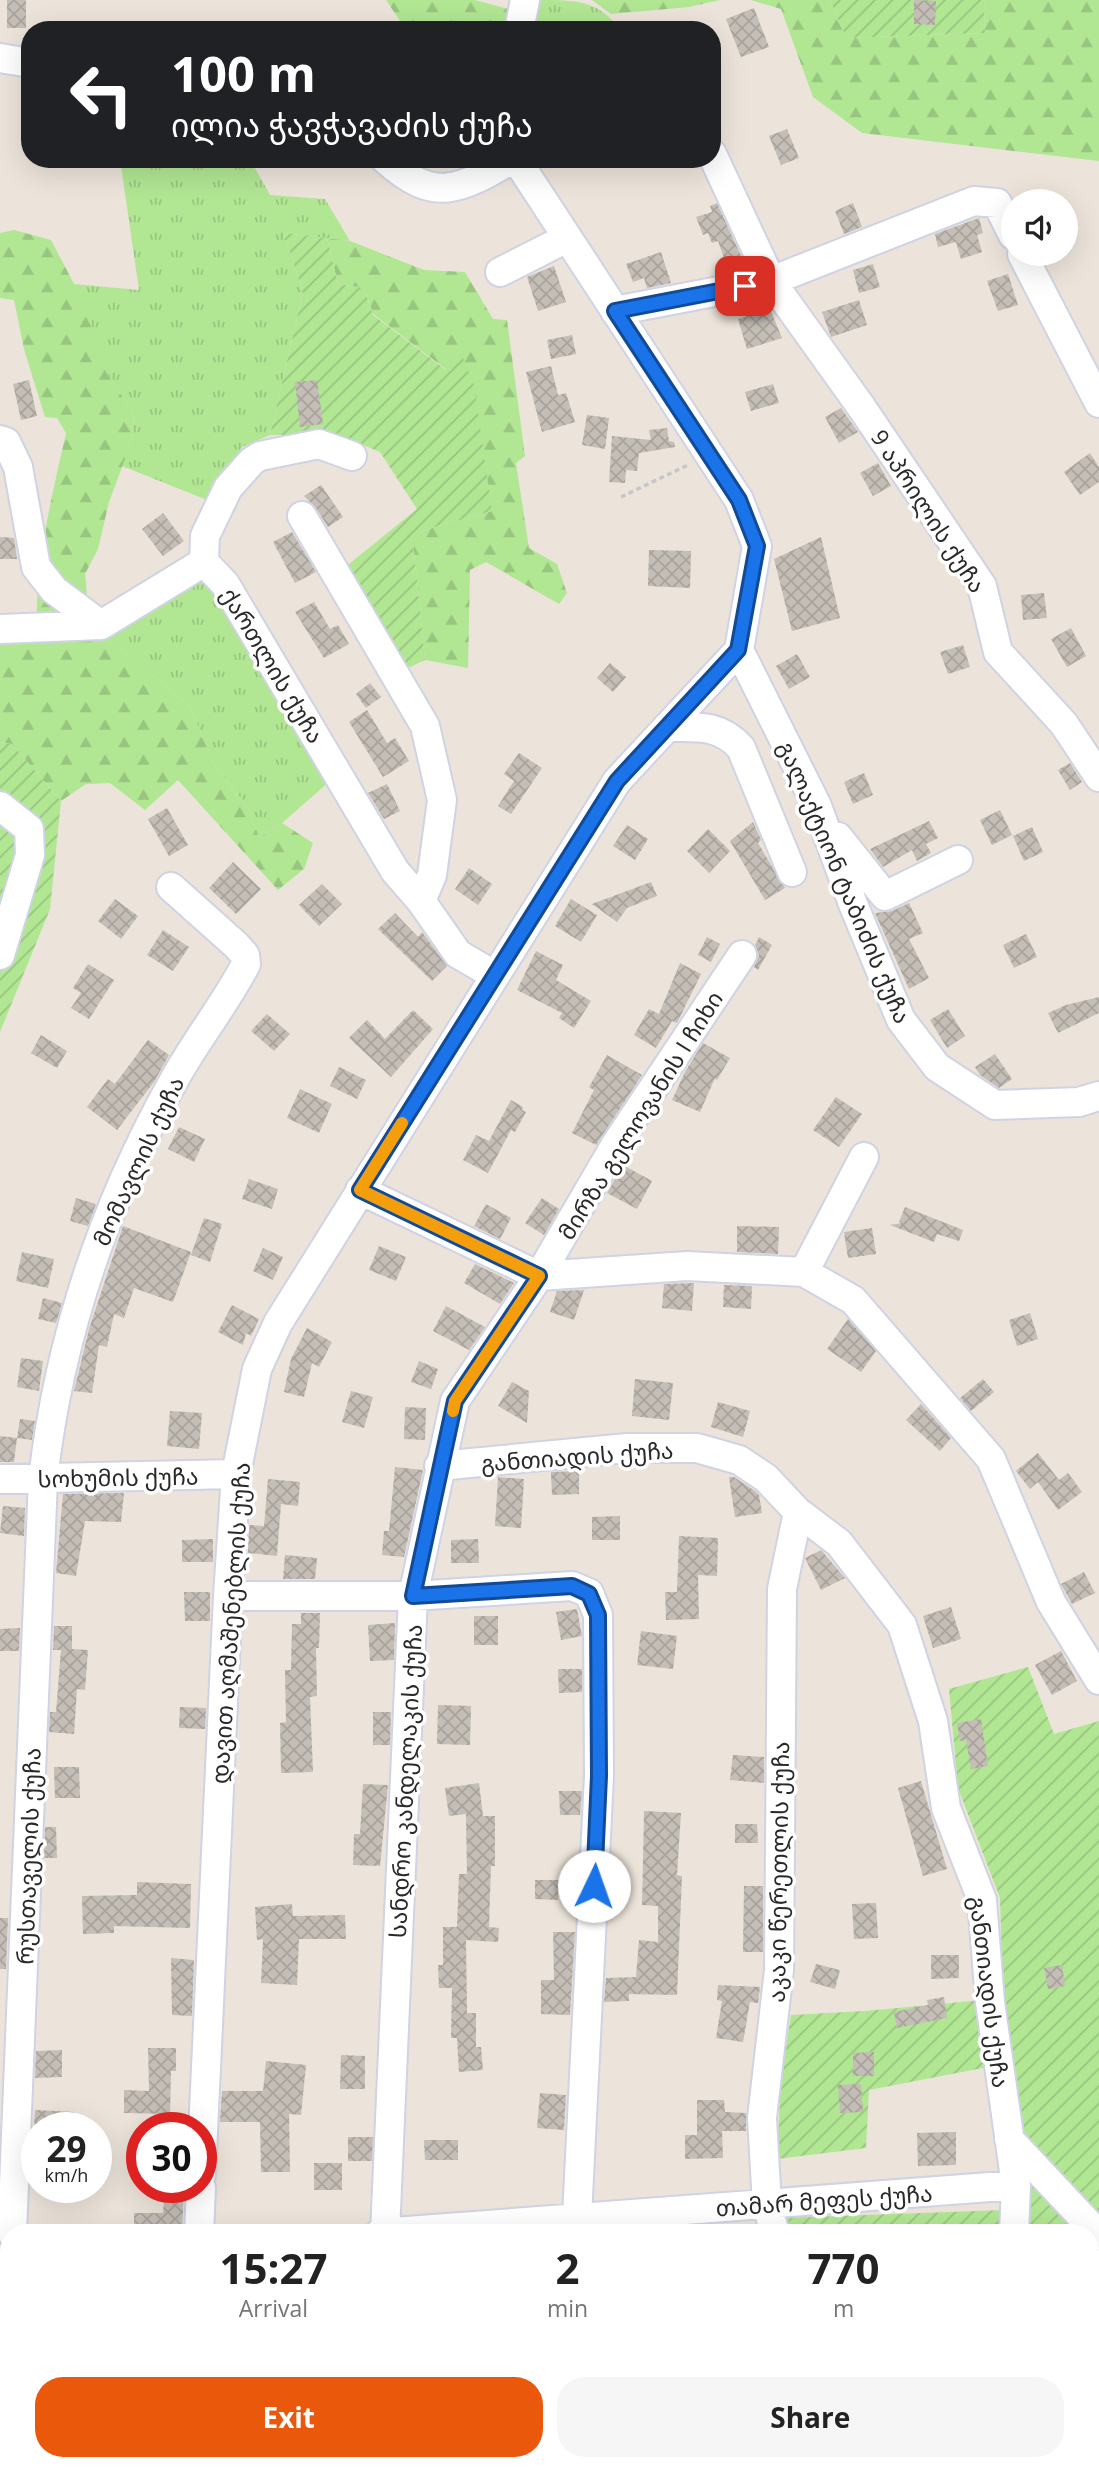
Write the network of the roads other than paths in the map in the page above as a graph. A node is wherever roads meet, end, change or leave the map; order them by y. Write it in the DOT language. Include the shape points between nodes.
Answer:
graph roads {
  1 [pos="525,0"];
  2 [pos="521,21"];
  3 [pos="0,58"];
  4 [pos="21,62"];
  5 [pos="394,168"];
  6 [pos="498,168"];
  7 [pos="520,168"];
  8 [pos="719,168"];
  9 [pos="1001,211"];
  10 [pos="567,238"];
  11 [pos="1028,266"];
  12 [pos="500,272"];
  13 [pos="771,281"];
  14 [pos="615,311"];
  15 [pos="1099,403"];
  16 [pos="0,440"];
  17 [pos="352,456"];
  18 [pos="302,516"];
  19 [pos="204,562"];
  20 [pos="101,625"];
  21 [pos="0,629"];
  22 [pos="738,650"];
  23 [pos="667,727"];
  24 [pos="1099,777"];
  25 [pos="0,806"];
  26 [pos="817,806"];
  27 [pos="958,860"];
  28 [pos="792,872"];
  29 [pos="171,887"];
  30 [pos="421,901"];
  31 [pos="743,954"];
  32 [pos="0,956"];
  33 [pos="494,975"];
  34 [pos="1099,1096"];
  35 [pos="864,1157"];
  36 [pos="360,1190"];
  37 [pos="804,1272"];
  38 [pos="539,1276"];
  39 [pos="439,1466"];
  40 [pos="236,1474"];
  41 [pos="0,1479"];
  42 [pos="43,1479"];
  43 [pos="798,1512"];
  44 [pos="228,1596"];
  45 [pos="413,1596"];
  46 [pos="1099,1680"];
  47 [pos="204,2112"];
  48 [pos="1009,2139"];
  49 [pos="1016,2185"];
  50 [pos="200,2203"];
  51 [pos="767,2205"];
  52 [pos="12,2224"];
  53 [pos="199,2224"];
  54 [pos="383,2224"];
  55 [pos="579,2224"];
  56 [pos="588,2224"];
  57 [pos="772,2224"];
  58 [pos="1014,2224"];
  59 [pos="1089,2224"];
  1 -- 2 [label="street"];
  3 -- 4 [label="street"];
  5 -- 6 [label="street" via="431,189 472,183"];
  7 -- 10 [label="street"];
  8 -- 13 [label="street, 9 აპრილის ქუჩა"];
  9 -- 13 [label="street" via="997,203 974,201"];
  10 -- 12 [label="street"];
  10 -- 14 [label="street"];
  11 -- 15 [label="street"];
  13 -- 14 [label="street"];
  13 -- 24 [label="street, 9 აპრილის ქუჩა" via="982,586 998,652 1064,724"];
  14 -- 22 [label="street" via="739,500 757,546"];
  16 -- 20 [label="street" via="6,442 18,467 36,567 54,590"];
  17 -- 19 [label="street" via="319,444 252,461 228,488 205,536"];
  18 -- 30 [label="street" via="425,726 442,800 432,875"];
  19 -- 20 [label="street"];
  19 -- 30 [label="street, ქართლის ქუჩა" via="225,584 395,871"];
  20 -- 21 [label="street"];
  22 -- 23 [label="street, დავით აღმაშენებლის ქუჩა"];
  22 -- 26 [label="street, გალაქტიონ ტაბიძის ქუჩა"];
  23 -- 28 [label="street" via="716,728 736,742"];
  23 -- 33 [label="street, დავით აღმაშენებლის ქუჩა" via="617,781"];
  25 -- 32 [label="street" via="29,829 30,855"];
  26 -- 27 [label="street" via="885,896"];
  26 -- 34 [label="street, გალაქტიონ ტაბიძის ქუჩა" via="901,1020 937,1067 995,1105"];
  29 -- 42 [label="street, მომავლის ქუჩა" via="245,955 246,964 173,1081 117,1194 89,1265 52,1407"];
  30 -- 33 [label="street, ქართლის ქუჩა" via="458,954"];
  31 -- 38 [label="street, მირზა გელოვანის I ჩიხი" via="616,1144"];
  33 -- 36 [label="street, დავით აღმაშენებლის ქუჩა"];
  35 -- 37 [label="street"];
  36 -- 38 [label="street"];
  36 -- 40 [label="street, დავით აღმაშენებლის ქუჩა" via="278,1323 257,1369"];
  37 -- 38 [label="street" via="687,1266"];
  37 -- 46 [label="street" via="853,1300 991,1459 1051,1602"];
  38 -- 39 [label="street, სანდრო კანდელაკის ქუჩა" via="455,1401"];
  39 -- 43 [label="street, განთიადის ქუჩა" via="627,1448 697,1448 739,1460 766,1478"];
  39 -- 45 [label="street, სანდრო კანდელაკის ქუჩა"];
  40 -- 42 [label="street, სოხუმის ქუჩა"];
  40 -- 44 [label="street, დავით აღმაშენებლის ქუჩა"];
  41 -- 42 [label="street, სოხუმის ქუჩა"];
  42 -- 52 [label="street, რუსთაველის ქუჩა"];
  43 -- 48 [label="street, განთიადის ქუჩა" via="839,1544 902,1625 933,1721 946,1808 982,1900 990,2002"];
  43 -- 51 [label="street, აკაკი წერეთლის ქუჩა" via="782,1589 779,1970 762,2118"];
  44 -- 45 [label="street"];
  44 -- 47 [label="street, დავით აღმაშენებლის ქუჩა"];
  45 -- 54 [label="street, სანდრო კანდელაკის ქუჩა"];
  45 -- 55 [label="street" via="572,1586 589,1594 598,1615 599,1776"];
  48 -- 49 [label="street, განთიადის ქუჩა"];
  48 -- 59 [label="street"];
  49 -- 51 [label="street, თამარ მეფეს ქუჩა"];
  49 -- 58 [label="street, განთიადის ქუჩა"];
  50 -- 53 [label="street"];
  51 -- 56 [label="street, თამარ მეფეს ქუჩა"];
  51 -- 57 [label="street, აკაკი წერეთლის ქუჩა"];
}
